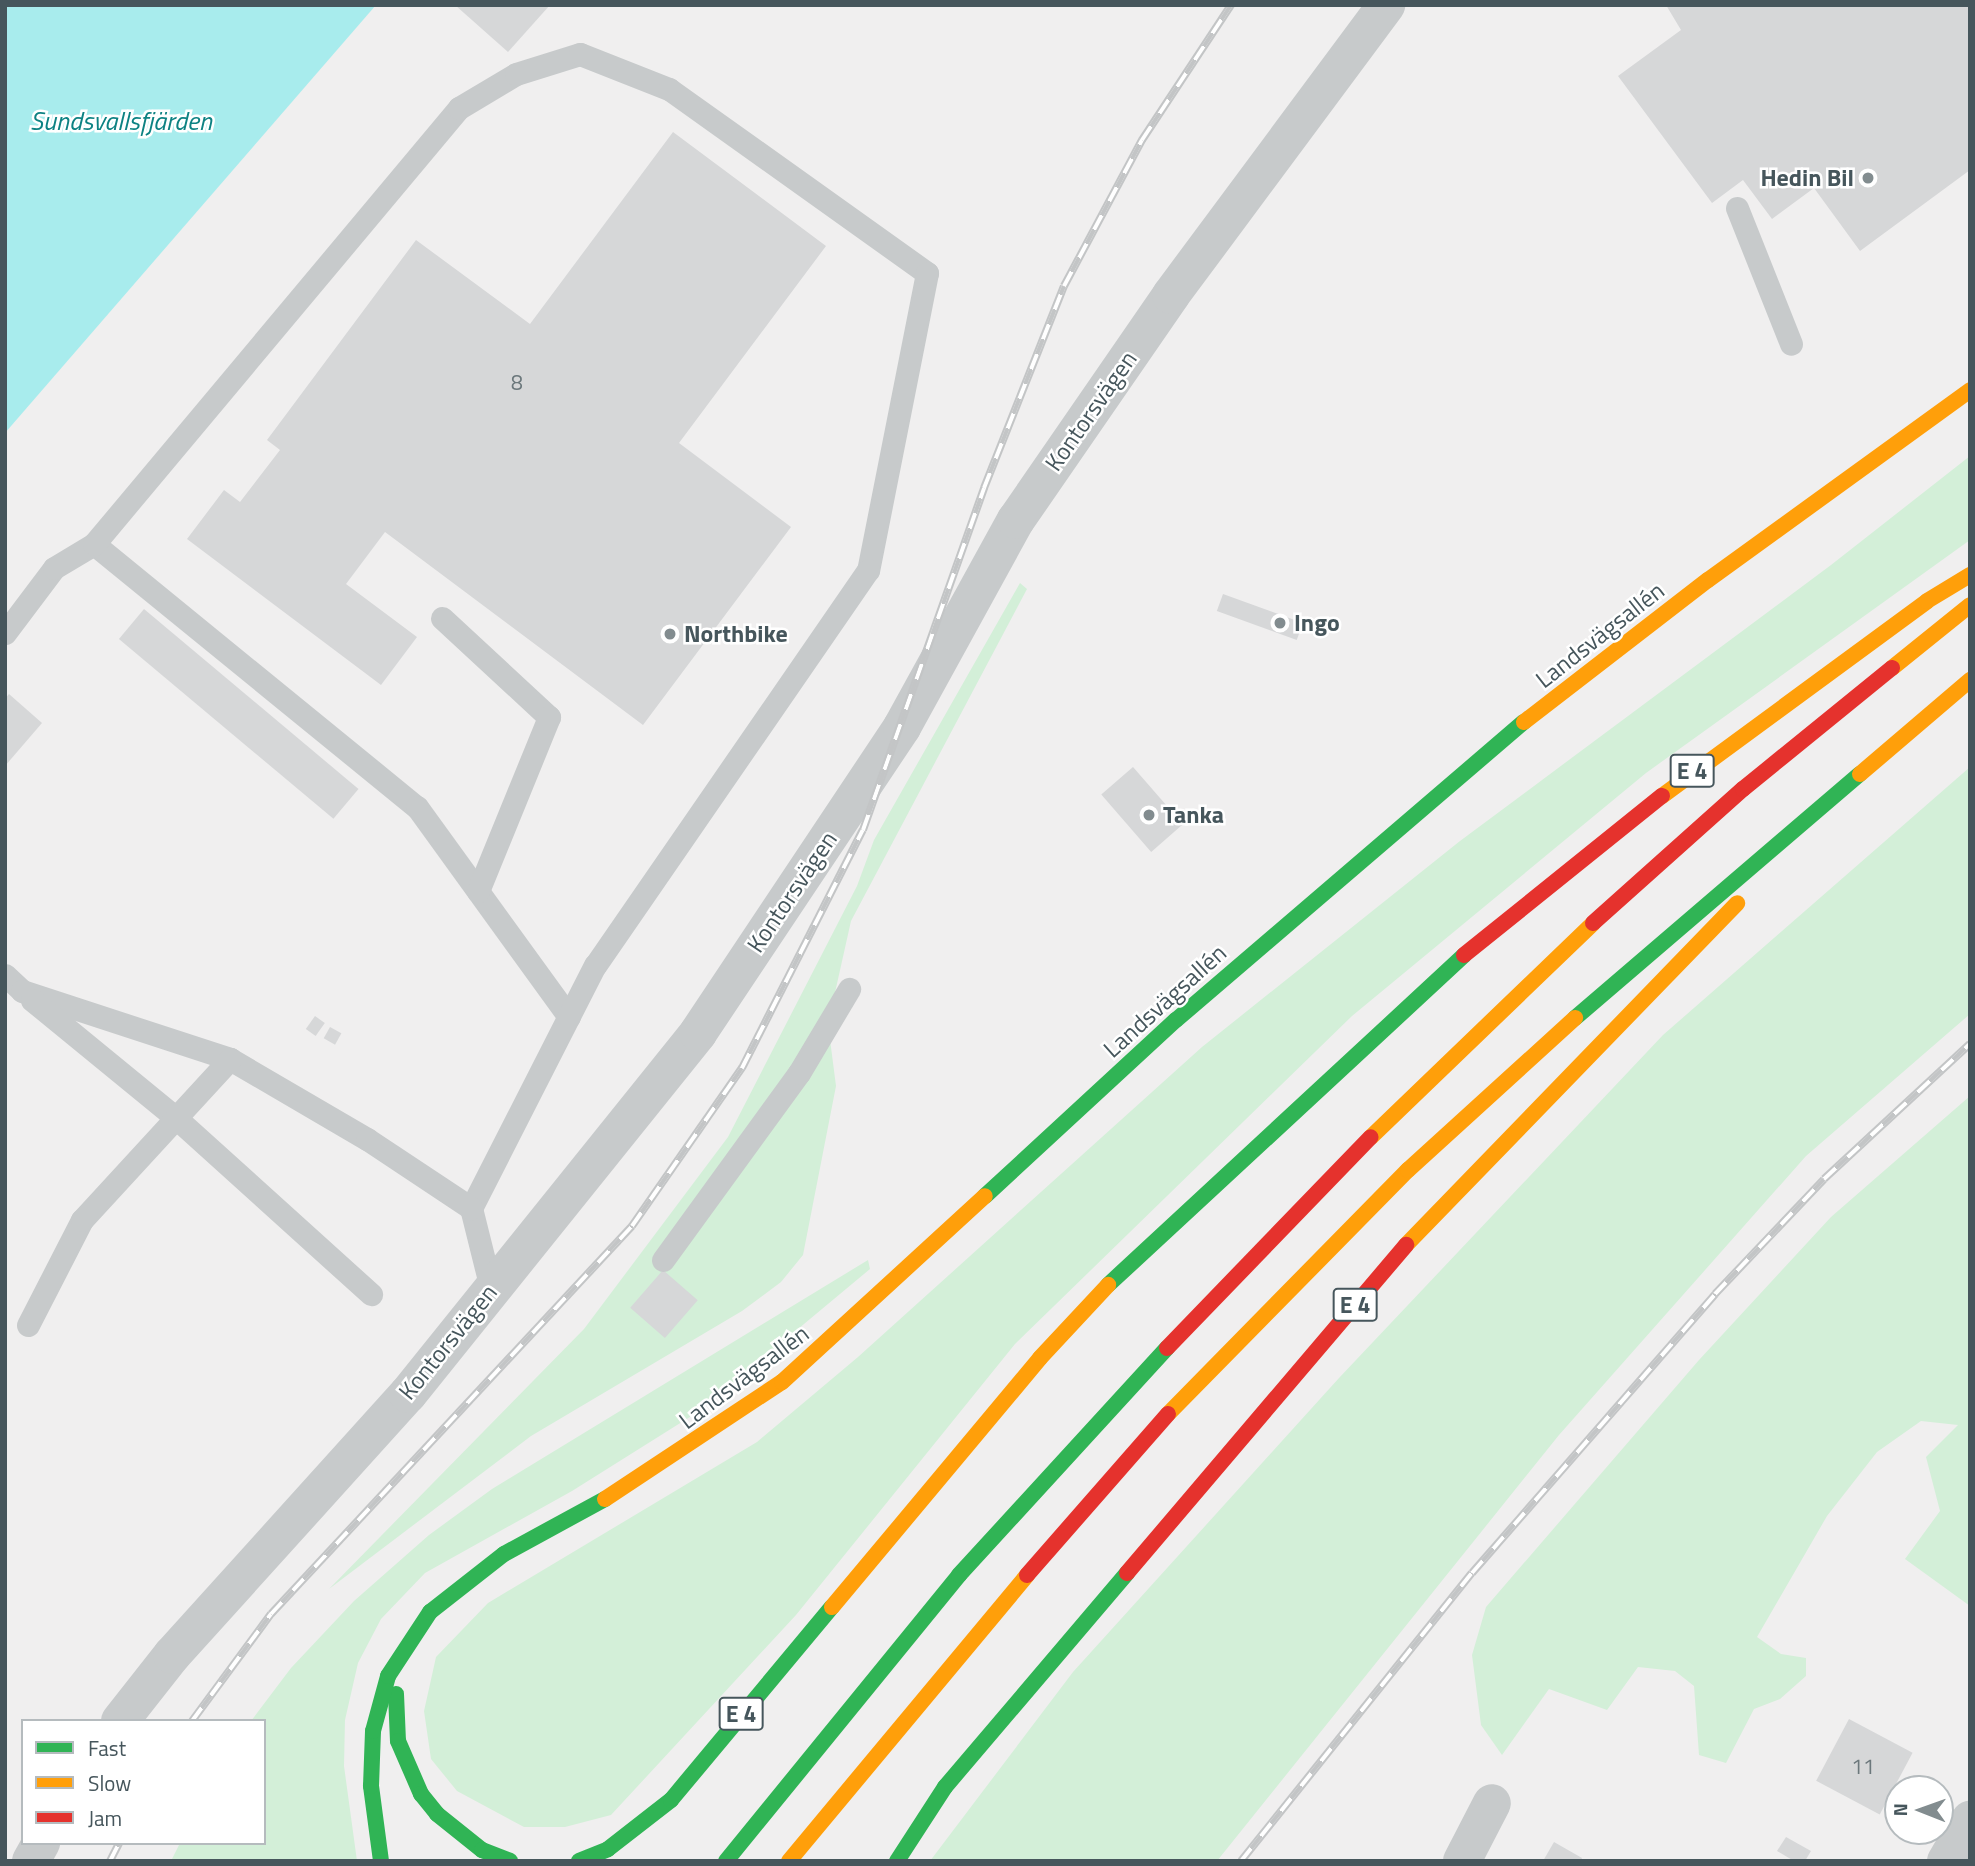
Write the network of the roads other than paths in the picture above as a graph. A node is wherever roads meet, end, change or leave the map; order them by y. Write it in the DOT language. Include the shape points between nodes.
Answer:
graph roads {
  1 [pos="1386,5"];
  2 [pos="1737,208"];
  3 [pos="1791,344"];
  4 [pos="1970,390"];
  5 [pos="94,544"];
  6 [pos="1970,575"];
  7 [pos="1970,605"];
  8 [pos="442,618"];
  9 [pos="5,633"];
  10 [pos="1970,680"];
  11 [pos="1847,779"];
  12 [pos="478,891"];
  13 [pos="13,983"];
  14 [pos="849,989"];
  15 [pos="569,1017"];
  16 [pos="230,1059"];
  17 [pos="176,1118"];
  18 [pos="471,1208"];
  19 [pos="663,1260"];
  20 [pos="491,1289"];
  21 [pos="371,1294"];
  22 [pos="28,1325"];
  23 [pos="401,1650"];
  24 [pos="122,1719"];
  25 [pos="1492,1803"];
  26 [pos="1970,1820"];
  27 [pos="40,1845"];
  28 [pos="31,1861"];
  29 [pos="380,1861"];
  30 [pos="510,1861"];
  31 [pos="579,1861"];
  32 [pos="726,1861"];
  33 [pos="789,1861"];
  34 [pos="897,1861"];
  35 [pos="1462,1861"];
  36 [pos="1946,1861"];
  1 -- 20 [label="street, Kontorsvägen" via="1171,295 1016,520 902,727 698,1033"];
  2 -- 3 [label="lane"];
  4 -- 23 [label="main road, Landsvägsallén" via="1707,580 1475,760 1175,1020 782,1382 641,1478 479,1571 430,1612"];
  5 -- 9 [label="lane" via="54,568"];
  5 -- 12 [label="lane" via="417,807"];
  5 -- 15 [label="lane" via="459,108 516,74 580,54 669,89 927,273 868,570 595,965"];
  6 -- 31 [label="main road, E 4" via="1704,762 1426,985 1126,1266 1040,1358 671,1800 608,1849"];
  7 -- 32 [label="main road, E 4" via="1743,789 1468,1040 1234,1274 978,1555"];
  8 -- 12 [label="lane" via="549,717"];
  10 -- 11 [label="main road, E 4"];
  11 -- 33 [label="main road, E 4" via="1418,1161 1268,1310 1172,1410 1002,1603"];
  11 -- 34 [label="main road, E 4" via="1688,957 1436,1210 945,1787"];
  12 -- 15 [label="lane"];
  13 -- 16 [label="lane"];
  13 -- 17 [label="lane"];
  14 -- 19 [label="lane" via="799,1073"];
  15 -- 18 [label="lane"];
  16 -- 17 [label="lane"];
  16 -- 18 [label="lane" via="368,1139"];
  17 -- 21 [label="lane"];
  17 -- 22 [label="lane" via="82,1220"];
  18 -- 20 [label="lane"];
  20 -- 24 [label="street, Kontorsvägen" via="408,1394 172,1655"];
  23 -- 29 [label="main road, Landsvägsallén" via="384,1688 373,1731 371,1786"];
  23 -- 30 [label="main road, Landsvägsallén" via="396,1683 398,1741 421,1794 482,1850"];
  25 -- 35 [label="street"];
  26 -- 36 [label="street"];
  27 -- 28 [label="street"];
}
